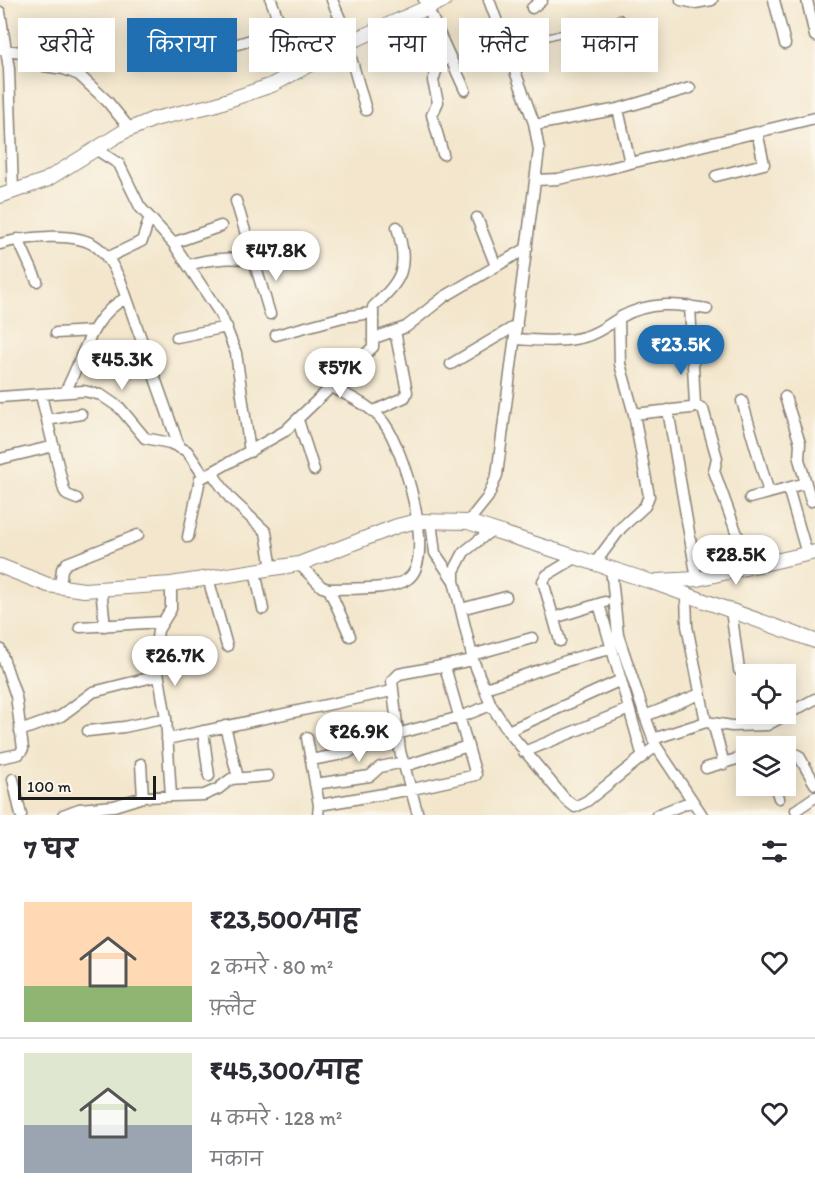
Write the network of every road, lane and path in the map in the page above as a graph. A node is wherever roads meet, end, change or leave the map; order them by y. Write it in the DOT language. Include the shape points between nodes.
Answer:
graph roads {
  1 [pos="271,0"];
  2 [pos="332,0"];
  3 [pos="444,0"];
  4 [pos="489,0"];
  5 [pos="542,0"];
  6 [pos="681,0"];
  7 [pos="712,0"];
  8 [pos="774,0"];
  9 [pos="694,2"];
  10 [pos="810,2"];
  11 [pos="426,4"];
  12 [pos="532,8"];
  13 [pos="0,12"];
  14 [pos="277,18"];
  15 [pos="339,18"];
  16 [pos="496,18"];
  17 [pos="815,36"];
  18 [pos="356,39"];
  19 [pos="785,44"];
  20 [pos="4,50"];
  21 [pos="448,56"];
  22 [pos="356,71"];
  23 [pos="516,72"];
  24 [pos="298,73"];
  25 [pos="690,88"];
  26 [pos="465,90"];
  27 [pos="618,109"];
  28 [pos="366,110"];
  29 [pos="815,118"];
  30 [pos="535,125"];
  31 [pos="130,129"];
  32 [pos="757,132"];
  33 [pos="97,150"];
  34 [pos="443,154"];
  35 [pos="630,163"];
  36 [pos="716,176"];
  37 [pos="536,180"];
  38 [pos="6,194"];
  39 [pos="236,201"];
  40 [pos="477,218"];
  41 [pos="149,220"];
  42 [pos="220,226"];
  43 [pos="397,227"];
  44 [pos="18,239"];
  45 [pos="173,243"];
  46 [pos="0,244"];
  47 [pos="527,248"];
  48 [pos="107,258"];
  49 [pos="254,258"];
  50 [pos="308,259"];
  51 [pos="189,265"];
  52 [pos="496,266"];
  53 [pos="37,281"];
  54 [pos="126,298"];
  55 [pos="690,306"];
  56 [pos="707,309"];
  57 [pos="371,313"];
  58 [pos="270,314"];
  59 [pos="619,318"];
  60 [pos="517,325"];
  61 [pos="227,327"];
  62 [pos="93,331"];
  63 [pos="395,331"];
  64 [pos="56,333"];
  65 [pos="276,335"];
  66 [pos="177,337"];
  67 [pos="374,338"];
  68 [pos="515,339"];
  69 [pos="451,364"];
  70 [pos="332,387"];
  71 [pos="65,392"];
  72 [pos="41,395"];
  73 [pos="0,397"];
  74 [pos="785,397"];
  75 [pos="742,401"];
  76 [pos="695,405"];
  77 [pos="668,410"];
  78 [pos="374,411"];
  79 [pos="81,414"];
  80 [pos="634,414"];
  81 [pos="47,420"];
  82 [pos="298,420"];
  83 [pos="54,446"];
  84 [pos="179,446"];
  85 [pos="250,452"];
  86 [pos="0,459"];
  87 [pos="314,470"];
  88 [pos="208,474"];
  89 [pos="806,483"];
  90 [pos="788,488"];
  91 [pos="770,493"];
  92 [pos="750,498"];
  93 [pos="77,499"];
  94 [pos="812,501"];
  95 [pos="424,521"];
  96 [pos="468,522"];
  97 [pos="493,529"];
  98 [pos="138,535"];
  99 [pos="188,537"];
  100 [pos="811,553"];
  101 [pos="577,557"];
  102 [pos="596,563"];
  103 [pos="299,564"];
  104 [pos="0,566"];
  105 [pos="749,567"];
  106 [pos="611,568"];
  107 [pos="272,570"];
  108 [pos="255,571"];
  109 [pos="208,578"];
  110 [pos="697,579"];
  111 [pos="454,581"];
  112 [pos="652,582"];
  113 [pos="171,584"];
  114 [pos="60,587"];
  115 [pos="101,589"];
  116 [pos="329,589"];
  117 [pos="686,594"];
  118 [pos="506,597"];
  119 [pos="614,600"];
  120 [pos="599,604"];
  121 [pos="263,609"];
  122 [pos="461,609"];
  123 [pos="731,610"];
  124 [pos="554,618"];
  125 [pos="162,622"];
  126 [pos="105,626"];
  127 [pos="80,627"];
  128 [pos="350,636"];
  129 [pos="532,639"];
  130 [pos="560,641"];
  131 [pos="815,641"];
  132 [pos="227,646"];
  133 [pos="0,649"];
  134 [pos="612,649"];
  135 [pos="473,658"];
  136 [pos="738,664"];
  137 [pos="445,667"];
  138 [pos="157,676"];
  139 [pos="621,680"];
  140 [pos="484,688"];
  141 [pos="392,691"];
  142 [pos="700,694"];
  143 [pos="815,699"];
  144 [pos="491,705"];
  145 [pos="629,709"];
  146 [pos="645,716"];
  147 [pos="166,717"];
  148 [pos="459,717"];
  149 [pos="709,722"];
  150 [pos="225,726"];
  151 [pos="20,731"];
  152 [pos="88,731"];
  153 [pos="203,731"];
  154 [pos="508,731"];
  155 [pos="398,735"];
  156 [pos="307,738"];
  157 [pos="167,739"];
  158 [pos="655,743"];
  159 [pos="468,746"];
  160 [pos="524,752"];
  161 [pos="796,754"];
  162 [pos="643,757"];
  163 [pos="0,758"];
  164 [pos="311,760"];
  165 [pos="736,760"];
  166 [pos="141,764"];
  167 [pos="405,764"];
  168 [pos="724,764"];
  169 [pos="706,768"];
  170 [pos="209,776"];
  171 [pos="268,776"];
  172 [pos="237,778"];
  173 [pos="13,779"];
  174 [pos="315,784"];
  175 [pos="815,784"];
  176 [pos="413,789"];
  177 [pos="171,796"];
  178 [pos="143,797"];
  179 [pos="815,797"];
  180 [pos="692,801"];
  181 [pos="319,810"];
  182 [pos="570,810"];
  183 [pos="796,810"];
  184 [pos="98,812"];
  185 [pos="21,815"];
  186 [pos="63,815"];
  187 [pos="418,815"];
  188 [pos="657,815"];
  189 [pos="702,815"];
  1 -- 14 [label="street"];
  2 -- 15 [label="street"];
  3 -- 11 [label="street"];
  4 -- 16 [label="street"];
  5 -- 12 [label="street"];
  6 -- 9 [label="street"];
  7 -- 9 [label="street"];
  8 -- 19 [label="street"];
  10 -- 17 [label="street"];
  11 -- 18 [label="street"];
  11 -- 21 [label="street"];
  13 -- 20 [label="street"];
  20 -- 31 [label="street" via="20,52 44,66 79,75"];
  20 -- 38 [label="street"];
  21 -- 26 [label="street"];
  21 -- 34 [label="street" via="437,68 433,81 438,102 432,115"];
  22 -- 28 [label="street"];
  23 -- 30 [label="street"];
  24 -- 31 [label="street" via="249,94"];
  25 -- 27 [label="street"];
  27 -- 30 [label="street"];
  27 -- 35 [label="street"];
  29 -- 32 [label="street"];
  30 -- 37 [label="street" via="539,150"];
  31 -- 33 [label="street"];
  32 -- 35 [label="street"];
  32 -- 36 [label="street" via="764,164"];
  33 -- 38 [label="street" via="46,180"];
  33 -- 41 [label="street" via="119,164"];
  35 -- 37 [label="street"];
  37 -- 47 [label="street"];
  39 -- 49 [label="street"];
  40 -- 52 [label="street"];
  41 -- 45 [label="street"];
  41 -- 48 [label="street" via="142,241"];
  42 -- 45 [label="street"];
  43 -- 57 [label="street" via="403,249 401,277"];
  44 -- 46 [label="street"];
  44 -- 48 [label="street" via="76,240 97,247"];
  44 -- 53 [label="street"];
  45 -- 51 [label="street"];
  47 -- 52 [label="street"];
  47 -- 60 [label="street"];
  48 -- 54 [label="street"];
  49 -- 50 [label="street" via="282,262"];
  49 -- 51 [label="street" via="209,258"];
  49 -- 58 [label="street"];
  51 -- 61 [label="street"];
  52 -- 63 [label="street"];
  54 -- 62 [label="street" via="106,310"];
  54 -- 84 [label="street"];
  55 -- 56 [label="street"];
  55 -- 59 [label="street" via="652,305"];
  55 -- 76 [label="street"];
  57 -- 65 [label="street"];
  57 -- 67 [label="street"];
  59 -- 68 [label="street" via="602,330 569,340"];
  59 -- 80 [label="street" via="620,364"];
  60 -- 68 [label="street"];
  60 -- 69 [label="street"];
  61 -- 66 [label="street"];
  61 -- 85 [label="street" via="241,379"];
  62 -- 64 [label="street"];
  62 -- 71 [label="street"];
  63 -- 67 [label="street"];
  63 -- 78 [label="street" via="407,392 405,397"];
  67 -- 70 [label="street" via="372,347"];
  68 -- 96 [label="street" via="497,475 488,497"];
  70 -- 78 [label="street"];
  70 -- 82 [label="street"];
  71 -- 72 [label="street"];
  71 -- 84 [label="street" via="101,394 120,408 145,438"];
  72 -- 73 [label="street"];
  72 -- 81 [label="street"];
  74 -- 89 [label="street" via="800,443 799,459"];
  75 -- 91 [label="street"];
  76 -- 77 [label="street"];
  76 -- 105 [label="street" via="703,409 717,458 714,471"];
  77 -- 80 [label="street"];
  77 -- 110 [label="street"];
  78 -- 95 [label="street" via="396,443"];
  79 -- 81 [label="street"];
  80 -- 102 [label="street" via="649,496 645,506 621,528"];
  81 -- 83 [label="street"];
  82 -- 85 [label="street"];
  82 -- 87 [label="street"];
  83 -- 86 [label="street"];
  83 -- 93 [label="street" via="64,490"];
  84 -- 88 [label="street"];
  85 -- 88 [label="street"];
  88 -- 99 [label="street" via="198,483"];
  88 -- 107 [label="street" via="266,532"];
  89 -- 90 [label="street"];
  89 -- 94 [label="street"];
  90 -- 91 [label="street"];
  90 -- 100 [label="street"];
  91 -- 92 [label="street"];
  95 -- 96 [label="street"];
  95 -- 103 [label="street" via="380,532"];
  95 -- 111 [label="street" via="435,553"];
  95 -- 116 [label="street" via="419,561 411,577 394,585"];
  96 -- 97 [label="street"];
  97 -- 101 [label="street"];
  97 -- 111 [label="street" via="464,552 457,562"];
  98 -- 114 [label="street" via="67,563 62,569"];
  100 -- 105 [label="street"];
  101 -- 102 [label="street"];
  101 -- 124 [label="street" via="543,581"];
  102 -- 106 [label="street"];
  103 -- 107 [label="street"];
  103 -- 116 [label="street"];
  104 -- 114 [label="street"];
  105 -- 110 [label="street"];
  106 -- 112 [label="street"];
  106 -- 119 [label="street"];
  107 -- 108 [label="street"];
  108 -- 109 [label="street"];
  108 -- 121 [label="street"];
  109 -- 113 [label="street"];
  109 -- 132 [label="street"];
  110 -- 112 [label="street"];
  111 -- 122 [label="street"];
  112 -- 117 [label="street"];
  113 -- 115 [label="street"];
  113 -- 125 [label="street" via="171,609"];
  114 -- 115 [label="street"];
  115 -- 126 [label="street"];
  116 -- 128 [label="street"];
  117 -- 123 [label="street"];
  117 -- 142 [label="street" via="687,626"];
  118 -- 122 [label="street"];
  119 -- 120 [label="street"];
  119 -- 146 [label="street" via="620,641"];
  120 -- 124 [label="street"];
  120 -- 134 [label="street"];
  122 -- 135 [label="street"];
  123 -- 131 [label="street"];
  123 -- 136 [label="street"];
  124 -- 130 [label="street"];
  125 -- 126 [label="street"];
  125 -- 138 [label="street" via="155,654"];
  126 -- 127 [label="street"];
  129 -- 135 [label="street"];
  133 -- 151 [label="street" via="16,696"];
  134 -- 139 [label="street"];
  134 -- 140 [label="street" via="566,659 534,674"];
  135 -- 137 [label="street"];
  135 -- 140 [label="street"];
  137 -- 141 [label="street" via="399,674 392,681"];
  137 -- 148 [label="street"];
  138 -- 147 [label="street"];
  138 -- 151 [label="street" via="93,692 61,716"];
  139 -- 145 [label="street"];
  139 -- 154 [label="street"];
  140 -- 144 [label="street"];
  141 -- 150 [label="street"];
  141 -- 155 [label="street"];
  142 -- 146 [label="street"];
  142 -- 149 [label="street"];
  143 -- 149 [label="street" via="767,725"];
  144 -- 148 [label="street"];
  144 -- 154 [label="street"];
  145 -- 160 [label="street"];
  145 -- 162 [label="street"];
  146 -- 158 [label="street"];
  147 -- 152 [label="street"];
  147 -- 157 [label="street"];
  148 -- 155 [label="street"];
  148 -- 159 [label="street"];
  149 -- 158 [label="street"];
  149 -- 168 [label="street"];
  150 -- 153 [label="street"];
  150 -- 172 [label="street"];
  151 -- 163 [label="street" via="22,751"];
  153 -- 157 [label="street"];
  153 -- 170 [label="street"];
  154 -- 160 [label="street"];
  155 -- 164 [label="street" via="360,744 348,753"];
  155 -- 167 [label="street"];
  156 -- 164 [label="street"];
  157 -- 177 [label="street"];
  158 -- 162 [label="street"];
  158 -- 180 [label="street"];
  159 -- 167 [label="street"];
  159 -- 176 [label="street" via="476,775"];
  160 -- 182 [label="street"];
  161 -- 175 [label="street"];
  162 -- 182 [label="street"];
  164 -- 174 [label="street"];
  165 -- 168 [label="street"];
  166 -- 178 [label="street"];
  167 -- 174 [label="street" via="380,767 370,776"];
  167 -- 176 [label="street"];
  168 -- 169 [label="street"];
  171 -- 172 [label="street"];
  172 -- 177 [label="street" via="211,793"];
  173 -- 185 [label="street"];
  174 -- 181 [label="street"];
  176 -- 181 [label="street"];
  176 -- 187 [label="street"];
  177 -- 178 [label="street"];
  178 -- 184 [label="street"];
  179 -- 183 [label="street"];
  180 -- 188 [label="street"];
  180 -- 189 [label="street"];
  184 -- 186 [label="street" via="79,809"];
}
